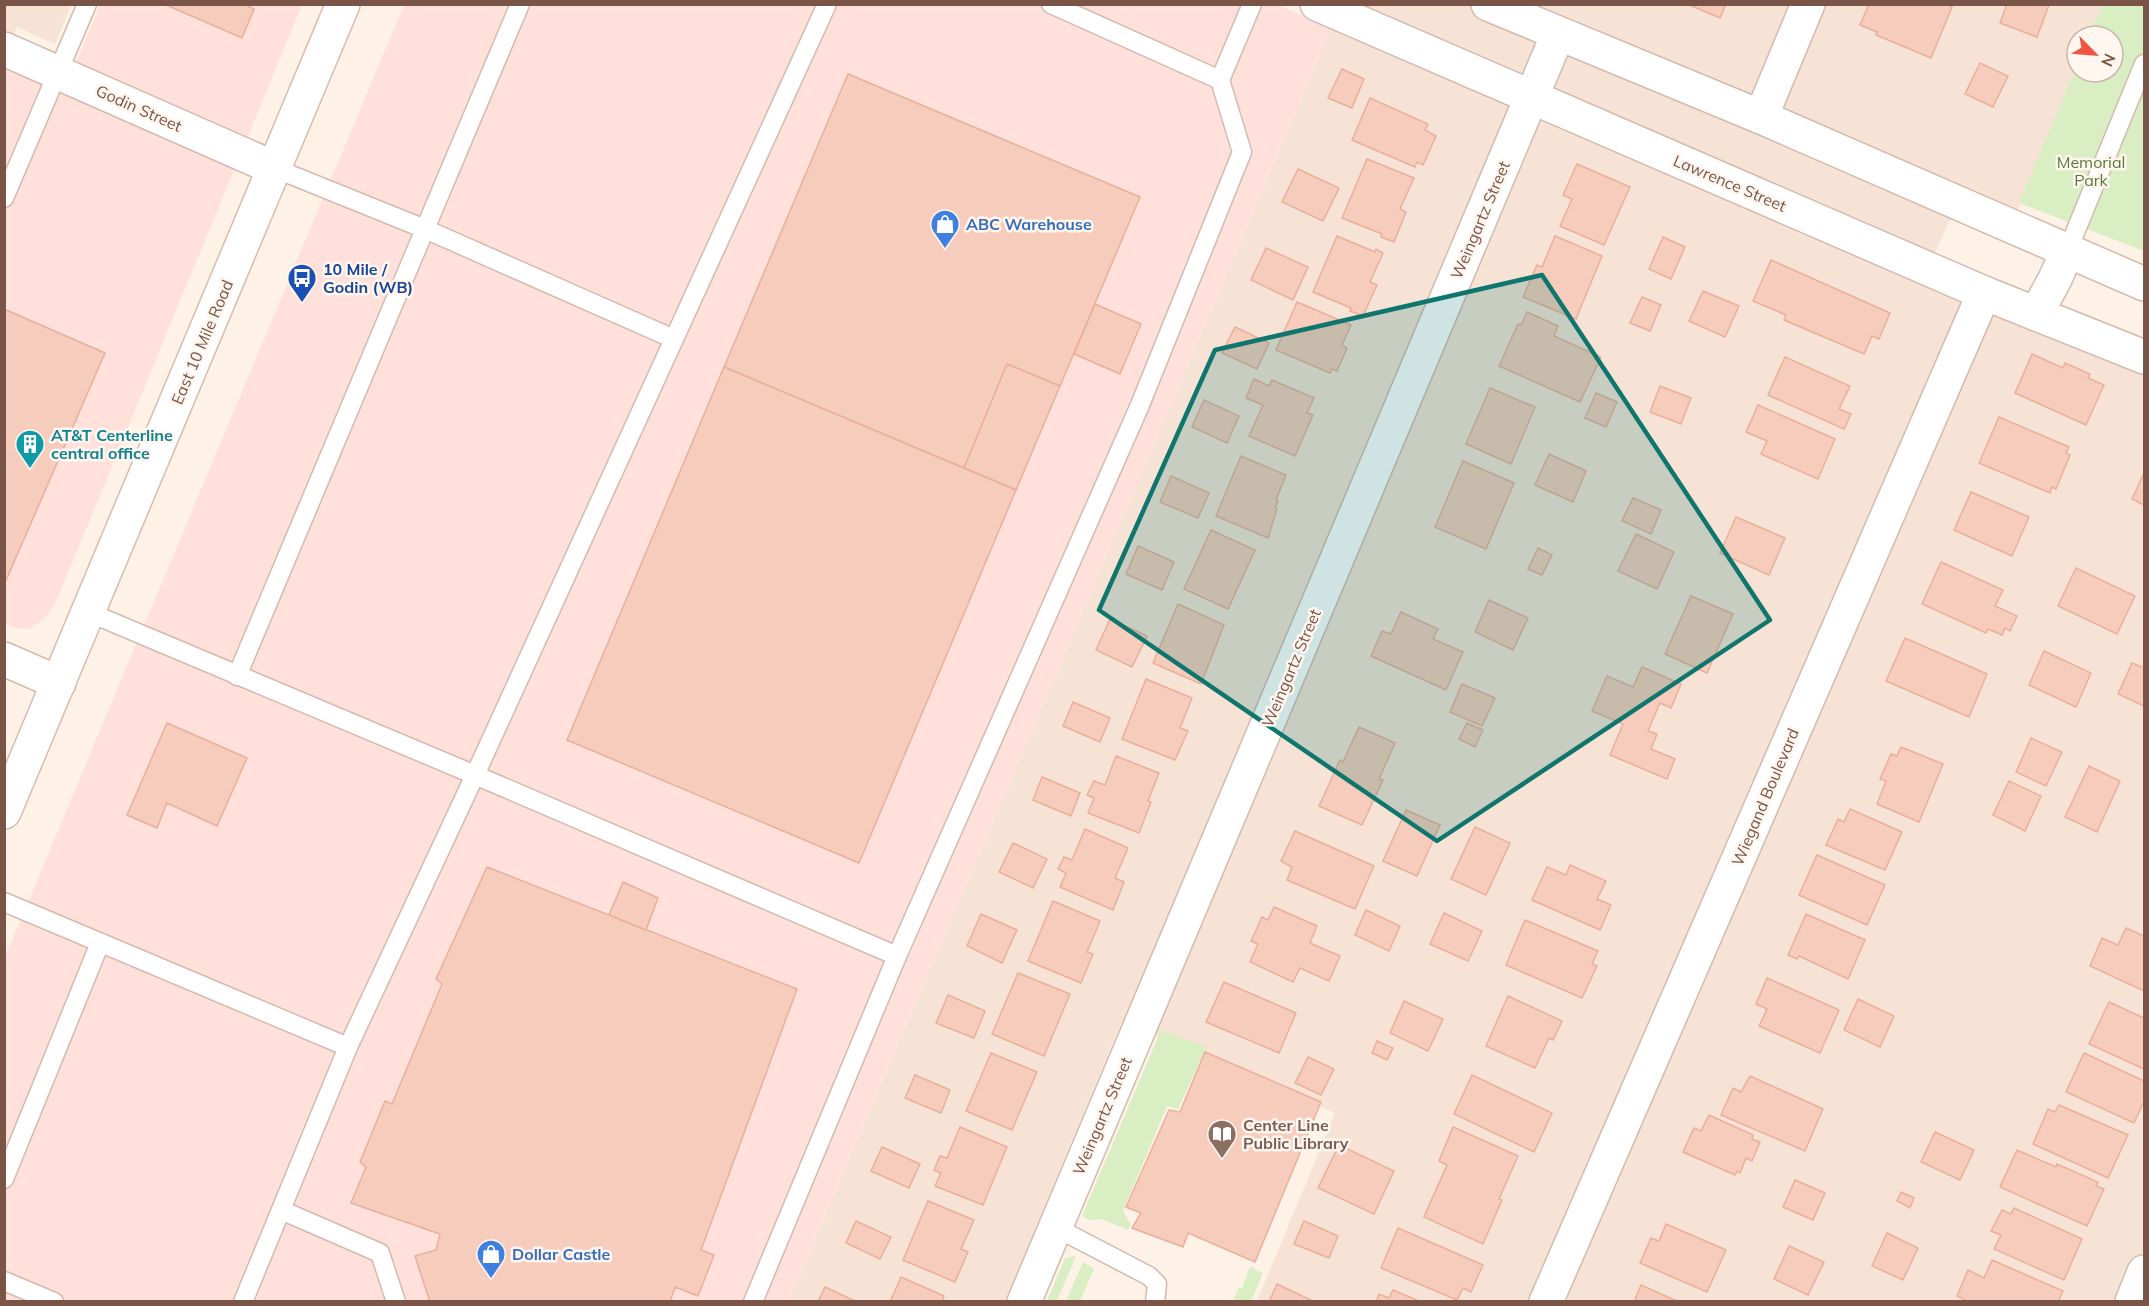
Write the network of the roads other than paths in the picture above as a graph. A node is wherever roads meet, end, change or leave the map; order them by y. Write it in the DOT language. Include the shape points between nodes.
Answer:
graph roads {
  1 [pos="87,4"];
  2 [pos="343,4"];
  3 [pos="520,4"];
  4 [pos="827,4"];
  5 [pos="1051,4"];
  6 [pos="1252,4"];
  7 [pos="1317,4"];
  8 [pos="1488,4"];
  9 [pos="1808,4"];
  10 [pos="1558,34"];
  11 [pos="4,49"];
  12 [pos="2145,64"];
  13 [pos="58,73"];
  14 [pos="1220,80"];
  15 [pos="1532,97"];
  16 [pos="1761,117"];
  17 [pos="274,168"];
  18 [pos="4,198"];
  19 [pos="425,229"];
  20 [pos="2067,252"];
  21 [pos="2145,284"];
  22 [pos="1984,293"];
  23 [pos="2036,314"];
  24 [pos="674,339"];
  25 [pos="2145,357"];
  26 [pos="88,612"];
  27 [pos="4,659"];
  28 [pos="237,676"];
  29 [pos="58,683"];
  30 [pos="475,775"];
  31 [pos="4,812"];
  32 [pos="4,903"];
  33 [pos="100,943"];
  34 [pos="897,956"];
  35 [pos="348,1047"];
  36 [pos="4,1179"];
  37 [pos="281,1210"];
  38 [pos="1055,1227"];
  39 [pos="2145,1272"];
  40 [pos="4,1281"];
  41 [pos="54,1302"];
  42 [pos="243,1302"];
  43 [pos="396,1302"];
  44 [pos="753,1302"];
  45 [pos="1024,1302"];
  46 [pos="1155,1302"];
  47 [pos="1546,1302"];
  48 [pos="2132,1302"];
  1 -- 13 [label="lane"];
  2 -- 17 [label="street, East 10 Mile Road"];
  3 -- 19 [label="lane"];
  4 -- 24 [label="lane"];
  5 -- 14 [label="lane"];
  6 -- 14 [label="lane"];
  7 -- 15 [label="street, Lawrence Street"];
  8 -- 10 [label="street"];
  9 -- 16 [label="street"];
  10 -- 15 [label="street, Weingartz Street"];
  10 -- 16 [label="street"];
  11 -- 13 [label="street, Godin Street"];
  12 -- 20 [label="lane"];
  13 -- 17 [label="street, Godin Street"];
  13 -- 18 [label="lane"];
  14 -- 34 [label="lane" via="1242,152 1140,405"];
  15 -- 22 [label="street, Lawrence Street"];
  15 -- 38 [label="street, Weingartz Street"];
  16 -- 20 [label="street"];
  17 -- 19 [label="lane"];
  17 -- 26 [label="street, East 10 Mile Road"];
  19 -- 24 [label="lane"];
  19 -- 28 [label="lane"];
  20 -- 21 [label="street"];
  20 -- 23 [label="street"];
  22 -- 23 [label="street, Lawrence Street"];
  22 -- 47 [label="street, Wiegand Boulevard"];
  23 -- 25 [label="street, Lawrence Street"];
  24 -- 30 [label="lane"];
  26 -- 28 [label="lane"];
  26 -- 29 [label="street, East 10 Mile Road"];
  27 -- 29 [label="street"];
  28 -- 30 [label="lane"];
  29 -- 31 [label="street, East 10 Mile Road"];
  30 -- 34 [label="lane"];
  30 -- 35 [label="lane"];
  32 -- 33 [label="lane"];
  33 -- 35 [label="lane"];
  33 -- 36 [label="lane"];
  34 -- 44 [label="lane"];
  35 -- 37 [label="lane"];
  37 -- 42 [label="lane"];
  37 -- 43 [label="lane" via="380,1253"];
  38 -- 45 [label="street, Weingartz Street"];
  38 -- 46 [label="lane" via="1149,1276 1157,1284"];
  39 -- 48 [label="street"];
  40 -- 41 [label="lane"];
}
